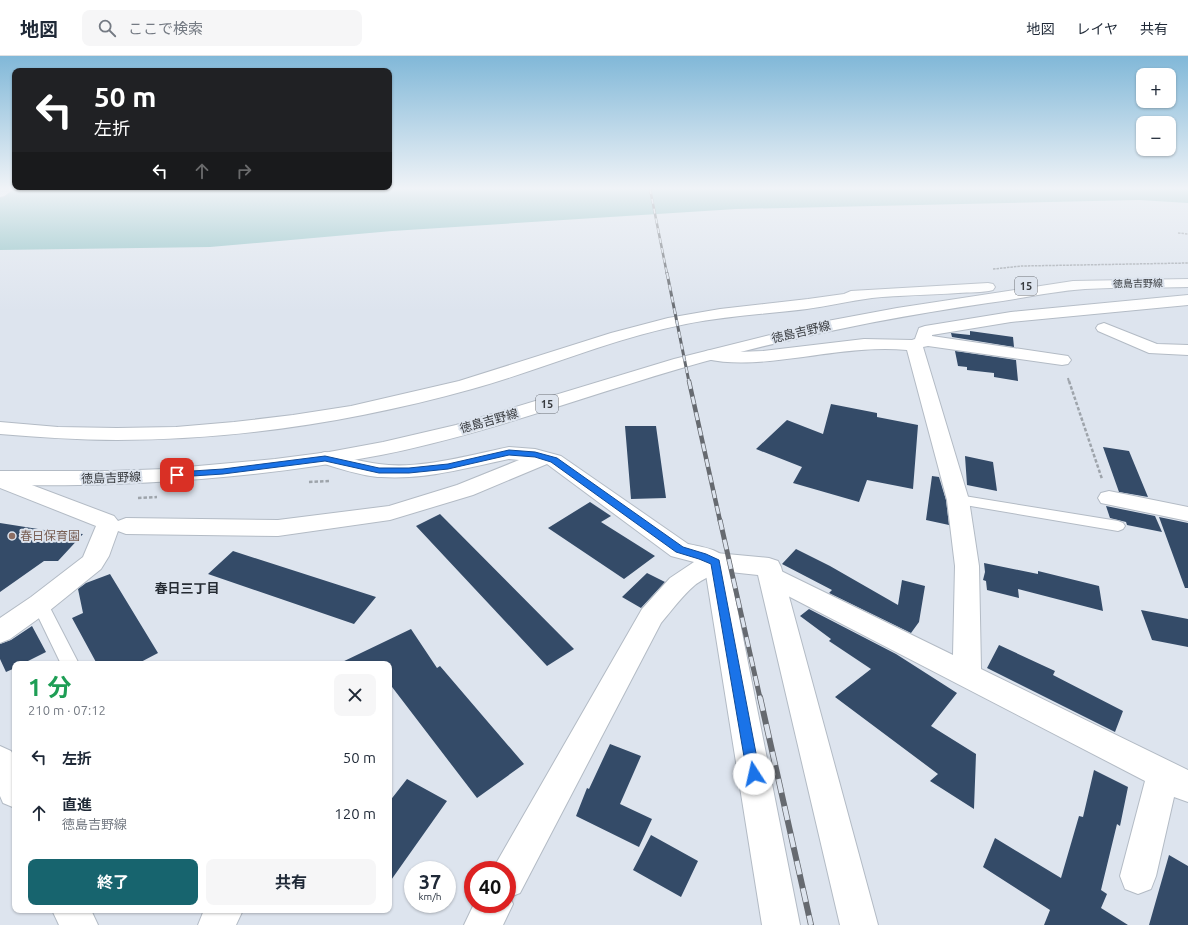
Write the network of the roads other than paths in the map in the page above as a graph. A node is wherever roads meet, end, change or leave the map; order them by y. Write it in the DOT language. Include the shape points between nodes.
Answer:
graph roads {
  1 [pos="1188,283"];
  2 [pos="1087,284"];
  3 [pos="1188,300"];
  4 [pos="1104,328"];
  5 [pos="921,339"];
  6 [pos="1188,350"];
  7 [pos="712,355"];
  8 [pos="1062,360"];
  9 [pos="0,428"];
  10 [pos="544,457"];
  11 [pos="325,458"];
  12 [pos="0,479"];
  13 [pos="1109,498"];
  14 [pos="958,500"];
  15 [pos="1188,514"];
  16 [pos="126,526"];
  17 [pos="1118,526"];
  18 [pos="716,562"];
  19 [pos="771,572"];
  20 [pos="40,604"];
  21 [pos="0,632"];
  22 [pos="68,661"];
  23 [pos="967,675"];
  24 [pos="0,761"];
  25 [pos="1175,781"];
  26 [pos="12,786"];
  27 [pos="516,864"];
  28 [pos="1138,876"];
  29 [pos="73,913"];
  30 [pos="223,913"];
  31 [pos="489,913"];
  32 [pos="79,925"];
  33 [pos="217,925"];
  34 [pos="482,925"];
  35 [pos="781,925"];
  36 [pos="859,925"];
  1 -- 2 [label="street, 徳島吉野線 / 15"];
  2 -- 7 [label="street, 徳島吉野線 / 15" via="845,322"];
  2 -- 9 [label="street, 徳島吉野線 / 15" via="958,288 865,295 668,323 404,401 286,422 165,433 88,434"];
  3 -- 5 [label="street" via="1010,317"];
  4 -- 6 [label="street" via="1155,349"];
  5 -- 7 [label="street" via="762,357 732,358"];
  5 -- 8 [label="street"];
  5 -- 14 [label="street"];
  7 -- 11 [label="street, 徳島吉野線 / 15" via="436,437"];
  10 -- 11 [label="street" via="509,453 409,471 379,471"];
  10 -- 16 [label="street" via="465,490 390,513 278,528"];
  10 -- 18 [label="street" via="554,460 680,550"];
  11 -- 12 [label="street, 徳島吉野線 / 15" via="223,472 132,478"];
  12 -- 20 [label="street" via="106,521 108,526 92,563"];
  13 -- 15 [label="street"];
  14 -- 17 [label="lane"];
  14 -- 23 [label="street" via="967,566"];
  18 -- 19 [label="street"];
  18 -- 27 [label="street" via="700,568 680,583 651,616"];
  18 -- 35 [label="street"];
  19 -- 23 [label="street"];
  19 -- 36 [label="street"];
  20 -- 21 [label="street"];
  20 -- 22 [label="lane"];
  23 -- 25 [label="street"];
  24 -- 26 [label="street"];
  25 -- 28 [label="street"];
  29 -- 32 [label="street"];
  30 -- 33 [label="street"];
  31 -- 34 [label="street"];
}
